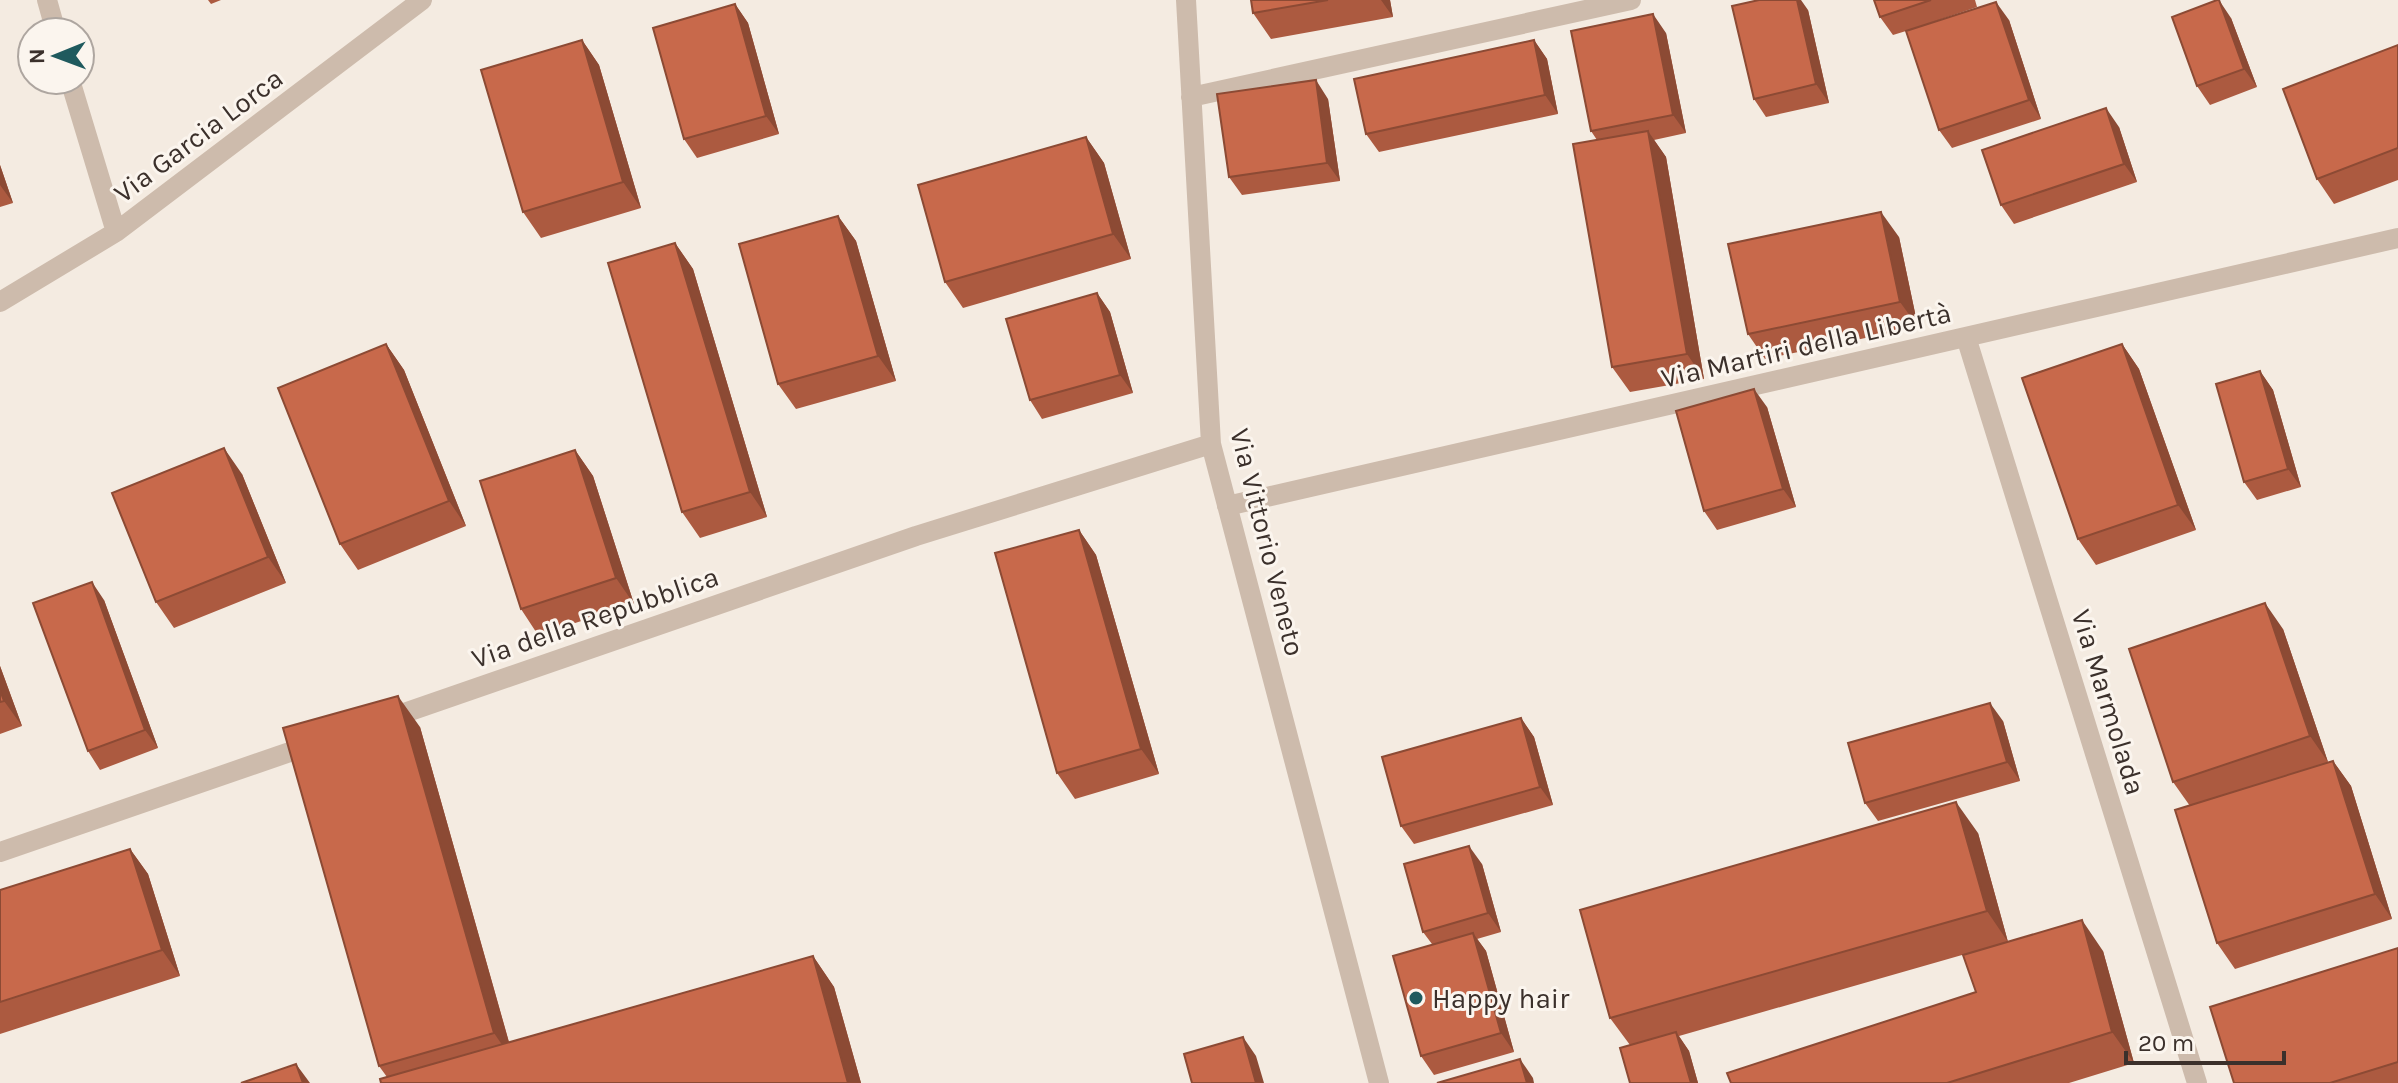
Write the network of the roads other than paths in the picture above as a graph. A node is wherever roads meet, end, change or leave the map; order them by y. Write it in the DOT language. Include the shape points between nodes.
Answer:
graph roads {
  1 [pos="422,0"];
  2 [pos="1186,0"];
  3 [pos="1631,0"];
  4 [pos="75,96"];
  5 [pos="1191,97"];
  6 [pos="116,232"];
  7 [pos="2398,238"];
  8 [pos="0,302"];
  9 [pos="1966,337"];
  10 [pos="1211,444"];
  11 [pos="1227,506"];
  12 [pos="360,728"];
  13 [pos="330,738"];
  14 [pos="0,852"];
  15 [pos="1379,1083"];
  16 [pos="2197,1083"];
  1 -- 6 [label="street, Via Garcia Lorca"];
  2 -- 5 [label="street, Via Vittorio Veneto"];
  3 -- 5 [label="street"];
  4 -- 6 [label="street"];
  5 -- 10 [label="street, Via Vittorio Veneto"];
  6 -- 8 [label="street, Via Garcia Lorca"];
  7 -- 9 [label="street, Via Martiri della Libertà"];
  9 -- 11 [label="street, Via Martiri della Libertà"];
  9 -- 16 [label="street, Via Marmolada"];
  10 -- 11 [label="street, Via Vittorio Veneto"];
  10 -- 12 [label="street, Via della Repubblica" via="916,536"];
  11 -- 15 [label="street, Via Vittorio Veneto"];
  13 -- 14 [label="street"];
}
